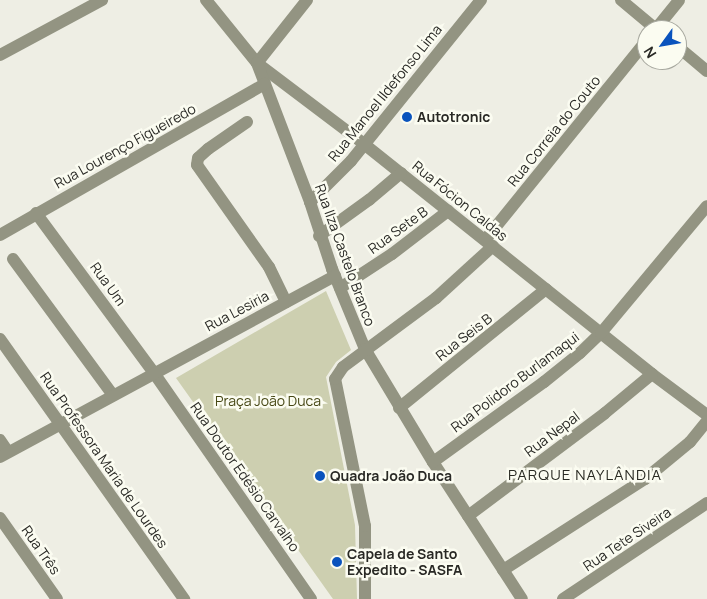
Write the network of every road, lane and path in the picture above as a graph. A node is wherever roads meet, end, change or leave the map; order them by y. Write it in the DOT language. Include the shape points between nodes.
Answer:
graph roads {
  1 [pos="102,0"];
  2 [pos="206,0"];
  3 [pos="307,0"];
  4 [pos="481,0"];
  5 [pos="621,0"];
  6 [pos="679,0"];
  7 [pos="644,20"];
  8 [pos="664,20"];
  9 [pos="637,53"];
  10 [pos="687,54"];
  11 [pos="0,55"];
  12 [pos="257,63"];
  13 [pos="707,71"];
  14 [pos="265,84"];
  15 [pos="247,122"];
  16 [pos="364,144"];
  17 [pos="401,173"];
  18 [pos="310,202"];
  19 [pos="707,206"];
  20 [pos="448,211"];
  21 [pos="36,213"];
  22 [pos="0,235"];
  23 [pos="320,236"];
  24 [pos="489,243"];
  25 [pos="13,259"];
  26 [pos="337,282"];
  27 [pos="546,289"];
  28 [pos="286,302"];
  29 [pos="601,333"];
  30 [pos="0,339"];
  31 [pos="365,349"];
  32 [pos="154,373"];
  33 [pos="652,374"];
  34 [pos="113,395"];
  35 [pos="399,408"];
  36 [pos="707,415"];
  37 [pos="707,421"];
  38 [pos="60,424"];
  39 [pos="0,440"];
  40 [pos="4,455"];
  41 [pos="433,462"];
  42 [pos="707,503"];
  43 [pos="468,516"];
  44 [pos="0,518"];
  45 [pos="504,570"];
  46 [pos="58,599"];
  47 [pos="184,599"];
  48 [pos="311,599"];
  49 [pos="365,599"];
  50 [pos="522,599"];
  51 [pos="563,599"];
  1 -- 11 [label="street"];
  2 -- 12 [label="street, Rua Fócion Caldas"];
  3 -- 12 [label="street"];
  4 -- 16 [label="street, Rua Manoel Ildefonso Lima"];
  5 -- 7 [label="street"];
  6 -- 8 [label="street"];
  9 -- 24 [label="street, Rua Correia do Couto"];
  10 -- 13 [label="street"];
  12 -- 14 [label="street, Rua Ilza Castelo Branco"];
  12 -- 16 [label="street, Rua Fócion Caldas"];
  14 -- 18 [label="street, Rua Ilza Castelo Branco"];
  14 -- 21 [label="street, Rua Lourenço Figueiredo"];
  15 -- 28 [label="street" via="208,149 198,158 197,165 269,267"];
  16 -- 17 [label="street, Rua Fócion Caldas"];
  16 -- 18 [label="street, Rua Manoel Ildefonso Lima"];
  17 -- 20 [label="street, Rua Fócion Caldas"];
  17 -- 23 [label="street"];
  18 -- 23 [label="street, Rua Ilza Castelo Branco"];
  19 -- 29 [label="street, Rua Polidoro Burlamaqui"];
  20 -- 24 [label="street, Rua Fócion Caldas"];
  20 -- 26 [label="street, Rua Sete B" via="392,254"];
  21 -- 22 [label="street, Rua Lourenço Figueiredo"];
  21 -- 32 [label="street, Rua Um"];
  23 -- 26 [label="street, Rua Ilza Castelo Branco"];
  24 -- 27 [label="street, Rua Fócion Caldas"];
  24 -- 31 [label="street, Rua Correia do Couto" via="436,298"];
  25 -- 34 [label="street"];
  26 -- 28 [label="street, Rua Lesiria"];
  26 -- 31 [label="street, Rua Ilza Castelo Branco"];
  27 -- 29 [label="street, Rua Fócion Caldas"];
  27 -- 35 [label="street, Rua Seis B"];
  28 -- 32 [label="street, Rua Lesiria"];
  29 -- 33 [label="street, Rua Fócion Caldas"];
  29 -- 41 [label="street, Rua Polidoro Burlamaqui" via="555,374"];
  30 -- 38 [label="street, Rua Professora Maria de Lourdes"];
  31 -- 35 [label="street, Rua Ilza Castelo Branco"];
  31 -- 49 [label="street, Rua Correia do Couto" via="342,367 335,379 365,526"];
  32 -- 34 [label="street, Rua Lesiria"];
  32 -- 48 [label="street, Rua Doutor Edésio Carvalho"];
  33 -- 36 [label="street, Rua Fócion Caldas"];
  33 -- 43 [label="street, Rua Nepal"];
  34 -- 38 [label="street, Rua Lesiria"];
  35 -- 41 [label="street, Rua Ilza Castelo Branco"];
  37 -- 45 [label="street" via="690,442 645,479"];
  38 -- 40 [label="street, Rua Lesiria"];
  38 -- 47 [label="street, Rua Professora Maria de Lourdes"];
  39 -- 40 [label="street"];
  41 -- 43 [label="street, Rua Ilza Castelo Branco"];
  42 -- 51 [label="street, Rua Tete Siveira"];
  43 -- 45 [label="street, Rua Ilza Castelo Branco"];
  44 -- 46 [label="street, Rua Três"];
  45 -- 50 [label="street, Rua Ilza Castelo Branco"];
}
